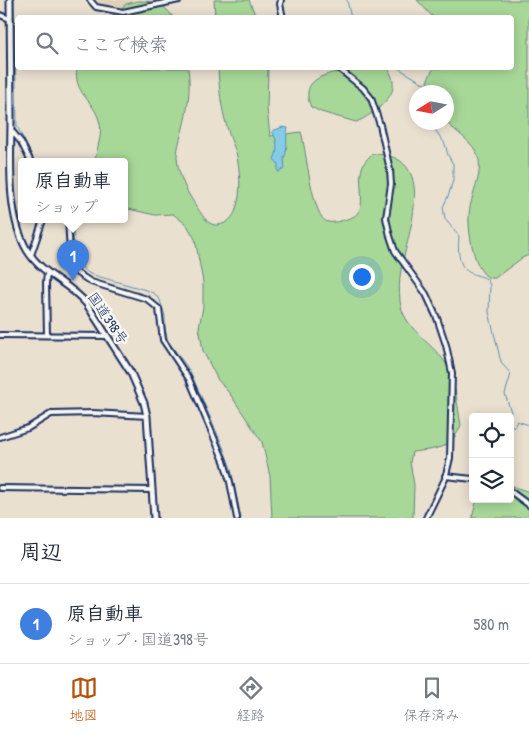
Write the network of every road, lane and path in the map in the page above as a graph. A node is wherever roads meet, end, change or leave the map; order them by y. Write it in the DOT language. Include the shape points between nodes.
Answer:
graph roads {
  1 [pos="10,0"];
  2 [pos="90,0"];
  3 [pos="179,0"];
  4 [pos="281,0"];
  5 [pos="0,15"];
  6 [pos="282,15"];
  7 [pos="10,19"];
  8 [pos="340,70"];
  9 [pos="11,130"];
  10 [pos="29,158"];
  11 [pos="42,223"];
  12 [pos="68,223"];
  13 [pos="31,255"];
  14 [pos="47,273"];
  15 [pos="0,335"];
  16 [pos="47,335"];
  17 [pos="107,336"];
  18 [pos="147,416"];
  19 [pos="0,437"];
  20 [pos="445,476"];
  21 [pos="469,479"];
  22 [pos="0,488"];
  23 [pos="152,490"];
  24 [pos="514,494"];
  25 [pos="529,505"];
  26 [pos="154,518"];
  27 [pos="237,518"];
  28 [pos="426,518"];
  1 -- 7 [label="highway, 国道398号"];
  2 -- 3 [label="street" via="96,7 120,12"];
  4 -- 6 [label="street"];
  5 -- 7 [label="street"];
  7 -- 9 [label="highway, 国道398号"];
  8 -- 20 [label="street" via="371,98 390,170 386,218 390,236 395,251 426,294 446,345 452,373 450,458"];
  9 -- 10 [label="street"];
  9 -- 13 [label="highway, 国道398号" via="14,209 20,235"];
  11 -- 13 [label="street"];
  12 -- 27 [label="street" via="71,258 79,276 147,299 159,310 163,340 189,379 224,461"];
  13 -- 14 [label="highway, 国道398号"];
  14 -- 16 [label="street"];
  14 -- 17 [label="highway, 国道398号" via="79,295"];
  15 -- 16 [label="street"];
  16 -- 17 [label="street"];
  17 -- 18 [label="highway, 国道398号" via="138,388"];
  18 -- 19 [label="street" via="51,414 28,428"];
  18 -- 23 [label="highway, 国道398号"];
  20 -- 21 [label="street"];
  20 -- 28 [label="street"];
  22 -- 23 [label="street"];
  23 -- 26 [label="highway, 国道398号"];
  24 -- 25 [label="street"];
}
